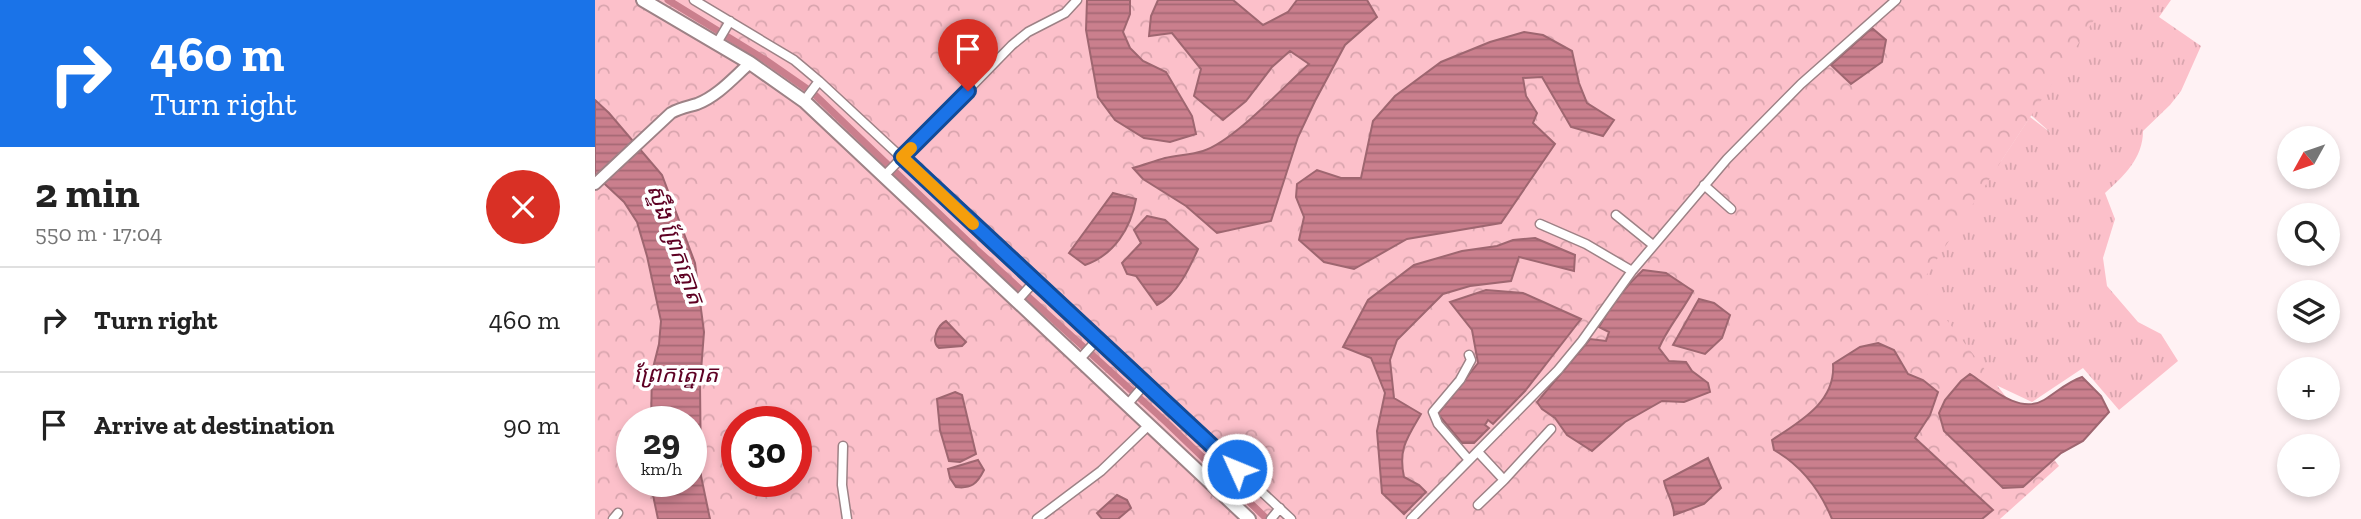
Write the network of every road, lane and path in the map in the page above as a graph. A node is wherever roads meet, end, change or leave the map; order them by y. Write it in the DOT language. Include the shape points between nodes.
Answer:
graph roads {
  1 [pos="695,0"];
  2 [pos="1077,0"];
  3 [pos="1896,0"];
  4 [pos="649,2"];
  5 [pos="728,23"];
  6 [pos="719,40"];
  7 [pos="750,63"];
  8 [pos="817,84"];
  9 [pos="806,98"];
  10 [pos="900,159"];
  11 [pos="887,173"];
  12 [pos="595,184"];
  13 [pos="1704,185"];
  14 [pos="1731,209"];
  15 [pos="1616,215"];
  16 [pos="1540,223"];
  17 [pos="1653,245"];
  18 [pos="1632,271"];
  19 [pos="1034,282"];
  20 [pos="1016,302"];
  21 [pos="1095,342"];
  22 [pos="1469,355"];
  23 [pos="1082,356"];
  24 [pos="1145,384"];
  25 [pos="1127,405"];
  26 [pos="1149,425"];
  27 [pos="1552,429"];
  28 [pos="843,446"];
  29 [pos="1478,452"];
  30 [pos="1469,460"];
  31 [pos="1235,471"];
  32 [pos="1504,480"];
  33 [pos="1220,486"];
  34 [pos="1478,505"];
  35 [pos="1280,508"];
  36 [pos="847,519"];
  37 [pos="1037,519"];
  38 [pos="1249,519"];
  39 [pos="1271,519"];
  40 [pos="1291,519"];
  41 [pos="1411,519"];
  1 -- 5 [label="street"];
  2 -- 10 [label="street" via="1065,13 1012,45"];
  3 -- 13 [label="street" via="1801,84"];
  4 -- 6 [label="main road"];
  5 -- 6 [label="street"];
  5 -- 8 [label="street" via="794,60"];
  6 -- 7 [label="main road"];
  7 -- 9 [label="main road"];
  7 -- 12 [label="street" via="718,92 671,113"];
  8 -- 9 [label="street"];
  8 -- 10 [label="street"];
  9 -- 11 [label="main road"];
  10 -- 11 [label="street"];
  10 -- 19 [label="street"];
  11 -- 20 [label="main road"];
  13 -- 14 [label="street"];
  13 -- 17 [label="street"];
  15 -- 17 [label="street"];
  16 -- 18 [label="street"];
  17 -- 18 [label="street"];
  18 -- 29 [label="street" via="1566,361"];
  19 -- 20 [label="street"];
  19 -- 21 [label="street"];
  20 -- 23 [label="main road"];
  21 -- 23 [label="street"];
  21 -- 24 [label="street"];
  22 -- 30 [label="street" via="1467,370 1433,412"];
  23 -- 25 [label="main road"];
  24 -- 25 [label="street"];
  24 -- 31 [label="street"];
  25 -- 26 [label="main road"];
  26 -- 33 [label="main road"];
  26 -- 37 [label="street" via="1101,471"];
  27 -- 32 [label="street"];
  28 -- 36 [label="street"];
  29 -- 30 [label="street"];
  29 -- 32 [label="street"];
  30 -- 41 [label="street"];
  31 -- 33 [label="street"];
  31 -- 35 [label="street"];
  32 -- 34 [label="street"];
  33 -- 38 [label="main road"];
  35 -- 39 [label="street"];
  35 -- 40 [label="street"];
}
